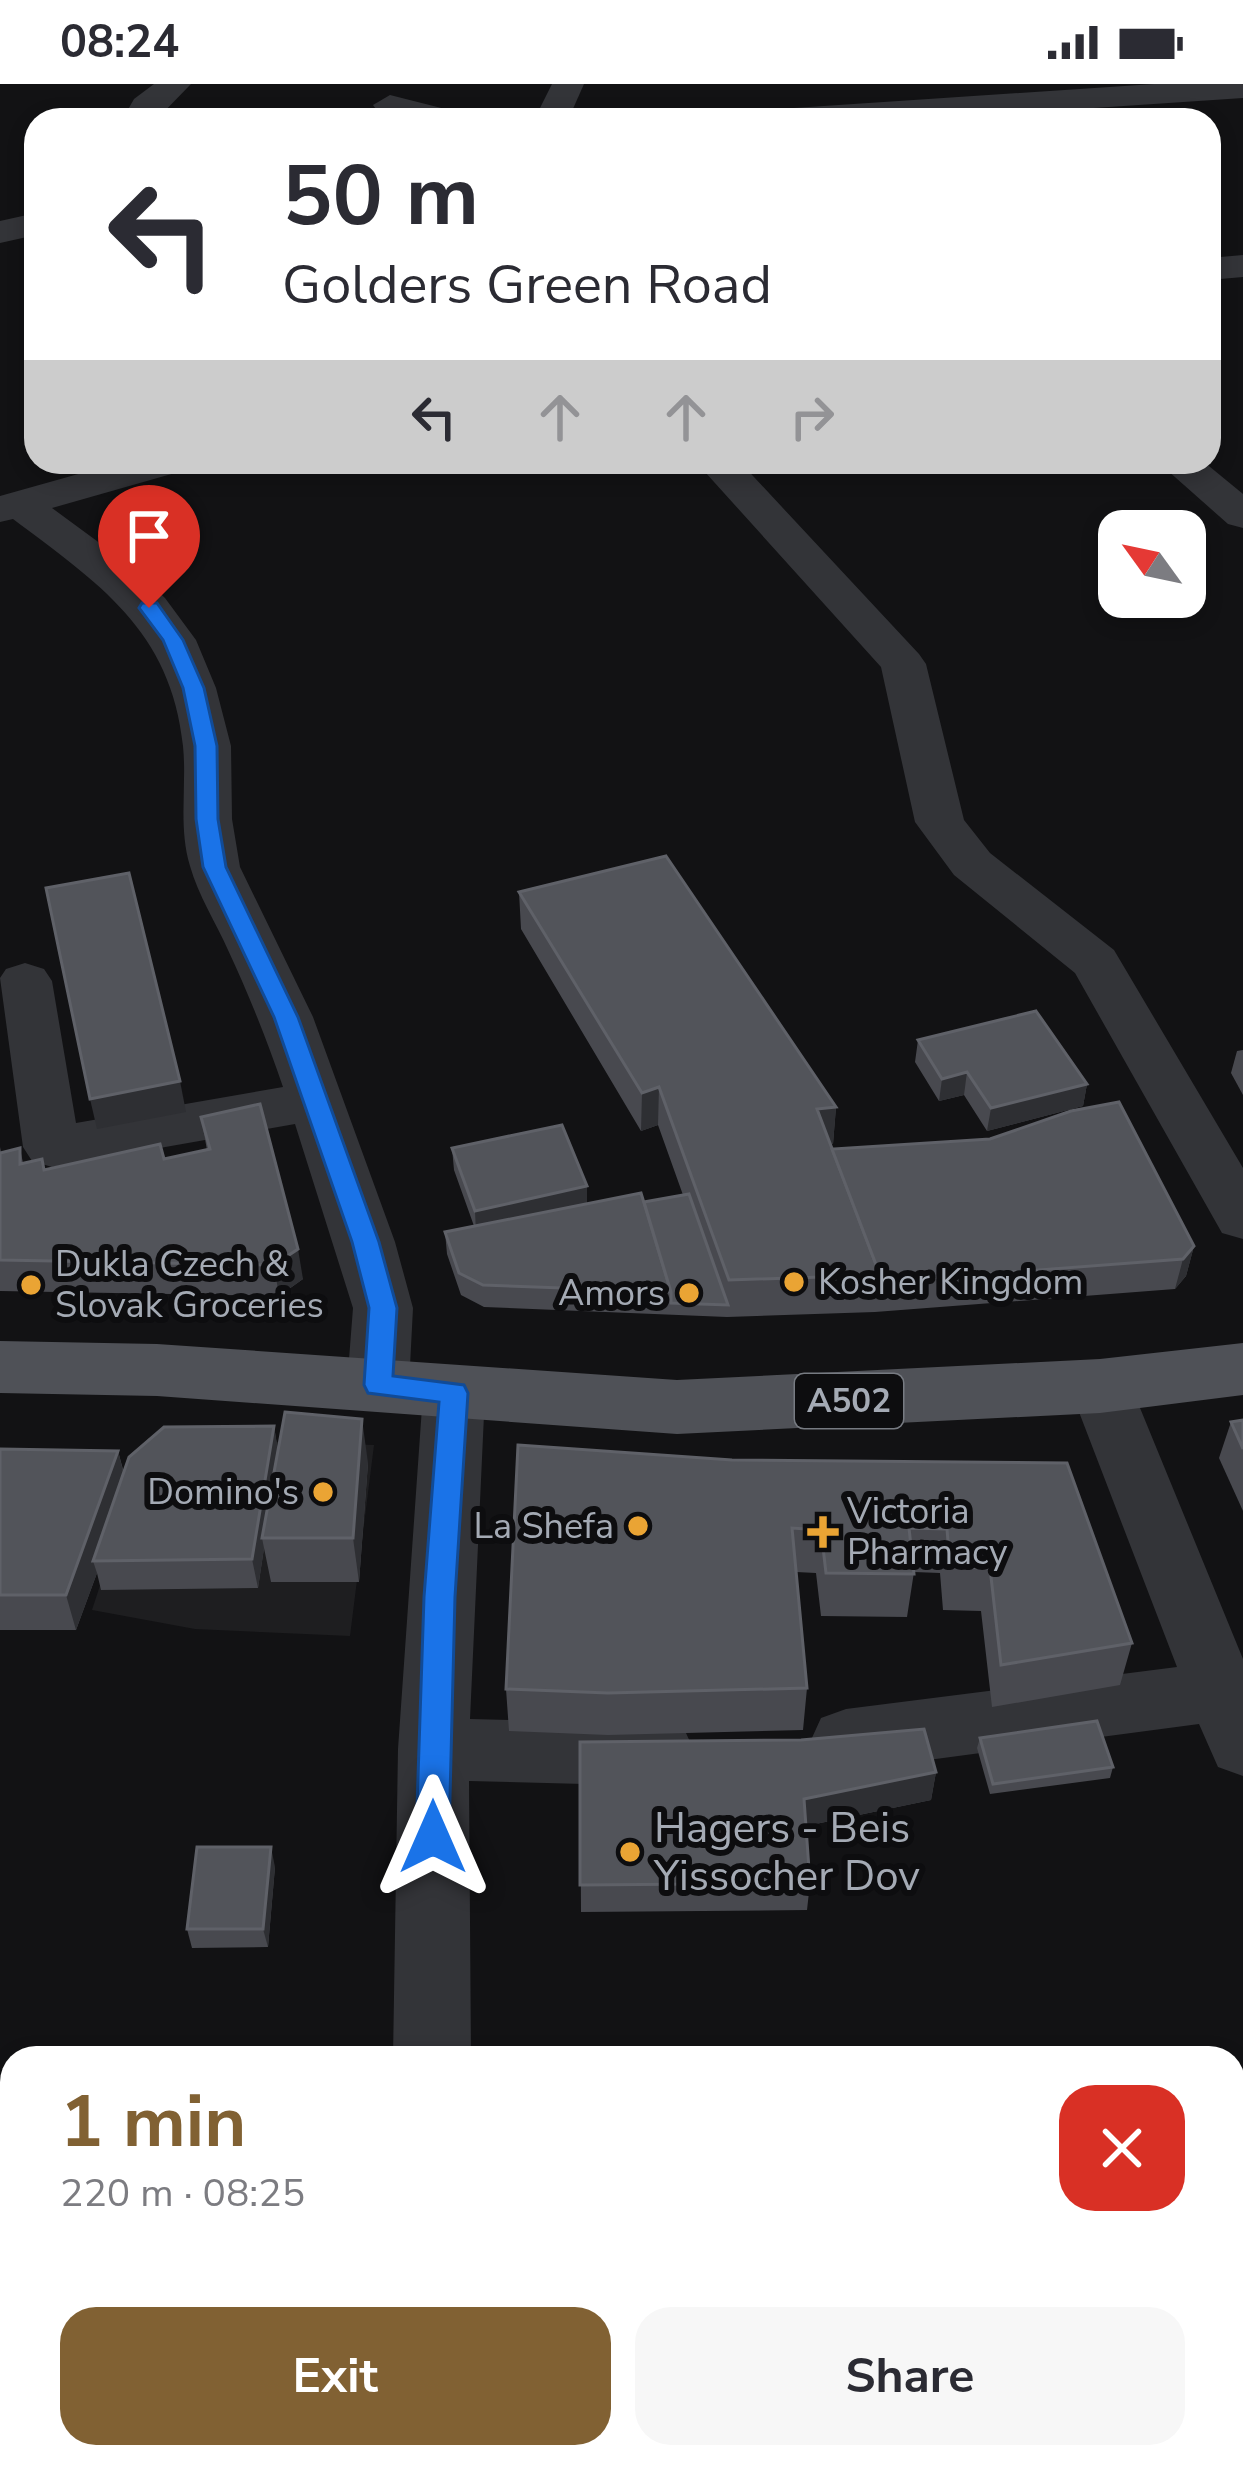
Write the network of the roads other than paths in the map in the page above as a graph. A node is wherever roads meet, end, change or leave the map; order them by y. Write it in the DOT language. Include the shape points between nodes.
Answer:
graph roads {
  1 [pos="175,84"];
  2 [pos="1243,88"];
  3 [pos="1137,90"];
  4 [pos="390,105"];
  5 [pos="145,108"];
  6 [pos="402,108"];
  7 [pos="913,108"];
  8 [pos="124,474"];
  9 [pos="728,474"];
  10 [pos="1193,474"];
  11 [pos="9,506"];
  12 [pos="1243,515"];
  13 [pos="25,981"];
  14 [pos="317,1100"];
  15 [pos="1243,1218"];
  16 [pos="0,1367"];
  17 [pos="1243,1369"];
  18 [pos="378,1385"];
  19 [pos="1100,1386"];
  20 [pos="454,1393"];
  21 [pos="1233,1718"];
  22 [pos="793,1746"];
  23 [pos="433,1749"];
  24 [pos="723,1750"];
  25 [pos="432,2046"];
  1 -- 5 [label="street"];
  2 -- 3 [label="street"];
  3 -- 7 [label="street"];
  4 -- 6 [label="street"];
  8 -- 11 [label="street"];
  9 -- 15 [label="street" via="903,664 940,822 972,864 1095,962 1155,1112"];
  10 -- 12 [label="street"];
  11 -- 14 [label="street" via="119,578 173,640 206,746 215,867"];
  13 -- 14 [label="street" via="52,1147"];
  14 -- 18 [label="street" via="383,1308"];
  16 -- 18 [label="main road, A502"];
  17 -- 19 [label="main road, A502"];
  18 -- 20 [label="main road, A502"];
  19 -- 20 [label="main road, A502" via="711,1406"];
  19 -- 21 [label="street"];
  20 -- 23 [label="street"];
  21 -- 22 [label="street" via="1094,1712"];
  23 -- 24 [label="street"];
  23 -- 25 [label="street"];
}
